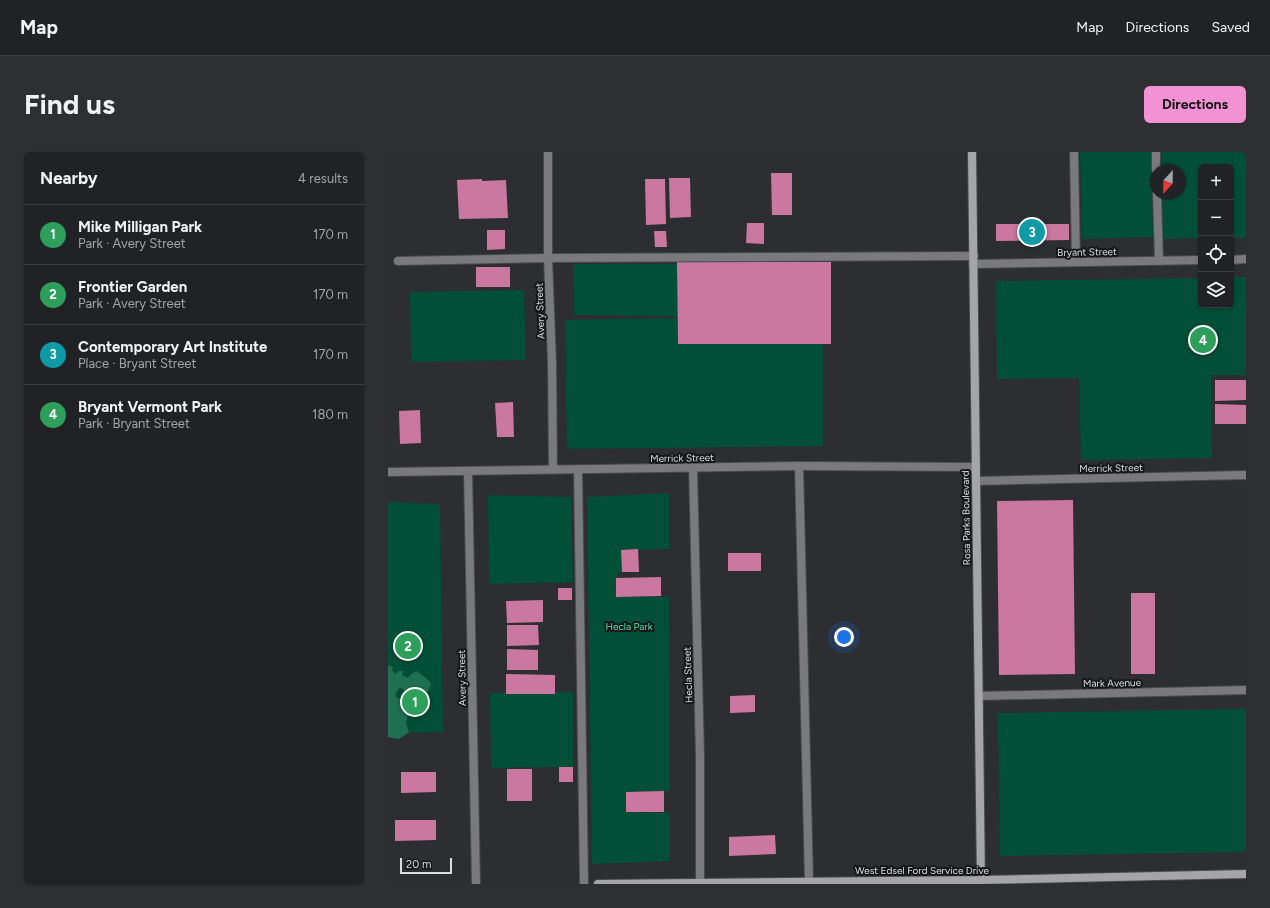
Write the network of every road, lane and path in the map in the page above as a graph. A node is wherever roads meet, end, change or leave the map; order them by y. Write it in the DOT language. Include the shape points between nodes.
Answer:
graph roads {
  1 [pos="548,152"];
  2 [pos="972,152"];
  3 [pos="1074,152"];
  4 [pos="1156,152"];
  5 [pos="1156,164"];
  6 [pos="1157,200"];
  7 [pos="548,258"];
  8 [pos="1246,259"];
  9 [pos="973,260"];
  10 [pos="1198,260"];
  11 [pos="1234,260"];
  12 [pos="398,261"];
  13 [pos="1159,261"];
  14 [pos="1076,262"];
  15 [pos="799,466"];
  16 [pos="975,467"];
  17 [pos="693,468"];
  18 [pos="578,469"];
  19 [pos="553,470"];
  20 [pos="468,471"];
  21 [pos="388,472"];
  22 [pos="1246,475"];
  23 [pos="976,481"];
  24 [pos="1246,690"];
  25 [pos="979,696"];
  26 [pos="1246,874"];
  27 [pos="809,881"];
  28 [pos="700,882"];
  29 [pos="981,882"];
  30 [pos="476,884"];
  31 [pos="584,884"];
  32 [pos="598,884"];
  1 -- 7 [label="street, Avery Street"];
  2 -- 9 [label="street, Rosa Parks Boulevard"];
  3 -- 14 [label="street"];
  4 -- 5 [label="street"];
  6 -- 13 [label="street"];
  7 -- 9 [label="street, Bryant Street"];
  7 -- 12 [label="street, Bryant Street"];
  7 -- 19 [label="street, Avery Street"];
  8 -- 11 [label="street"];
  9 -- 14 [label="street, Bryant Street"];
  9 -- 16 [label="street, Rosa Parks Boulevard"];
  10 -- 13 [label="street, Bryant Street"];
  13 -- 14 [label="street, Bryant Street"];
  15 -- 16 [label="street, Merrick Street"];
  15 -- 17 [label="street, Merrick Street"];
  15 -- 27 [label="street"];
  16 -- 23 [label="street, Rosa Parks Boulevard"];
  17 -- 18 [label="street, Merrick Street"];
  17 -- 28 [label="street, Hecla Street" via="700,756"];
  18 -- 19 [label="street, Merrick Street"];
  18 -- 31 [label="street"];
  19 -- 20 [label="street, Merrick Street"];
  20 -- 21 [label="street, Merrick Street"];
  20 -- 30 [label="street, Avery Street"];
  22 -- 23 [label="street, Merrick Street"];
  23 -- 25 [label="street, Rosa Parks Boulevard"];
  24 -- 25 [label="street, Mark Avenue"];
  25 -- 29 [label="street, Rosa Parks Boulevard"];
  26 -- 29 [label="street, West Edsel Ford Service Drive"];
  27 -- 28 [label="street, West Edsel Ford Service Drive"];
  27 -- 29 [label="street, West Edsel Ford Service Drive"];
  28 -- 32 [label="street, West Edsel Ford Service Drive"];
}
